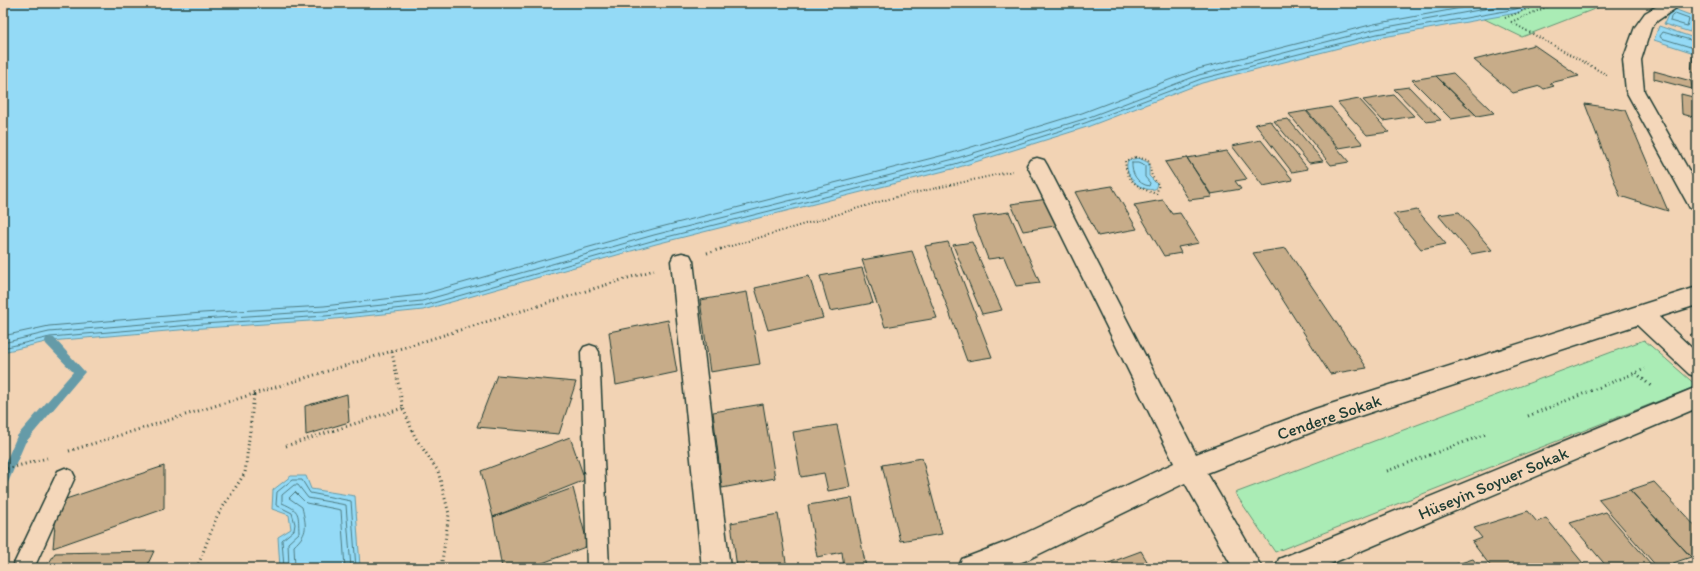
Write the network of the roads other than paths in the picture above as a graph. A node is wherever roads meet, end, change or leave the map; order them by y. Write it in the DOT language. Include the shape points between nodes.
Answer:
graph roads {
  1 [pos="1673,3"];
  2 [pos="1037,165"];
  3 [pos="1697,203"];
  4 [pos="682,261"];
  5 [pos="1697,296"];
  6 [pos="1640,314"];
  7 [pos="590,352"];
  8 [pos="1697,367"];
  9 [pos="1697,397"];
  10 [pos="1190,468"];
  11 [pos="65,477"];
  12 [pos="23,568"];
  13 [pos="598,568"];
  14 [pos="716,568"];
  15 [pos="972,568"];
  16 [pos="1248,568"];
  17 [pos="1289,568"];
  1 -- 3 [label="street" via="1651,17 1643,27 1632,60 1635,91"];
  2 -- 10 [label="street"];
  4 -- 14 [label="street"];
  5 -- 6 [label="street, Cendere Sokak"];
  6 -- 8 [label="street"];
  6 -- 10 [label="street, Cendere Sokak" via="1315,420"];
  7 -- 13 [label="lane"];
  9 -- 17 [label="street, Hüseyin Soyuer Sokak"];
  10 -- 15 [label="street, Cendere Sokak" via="1017,551"];
  10 -- 16 [label="street"];
  11 -- 12 [label="lane"];
}
